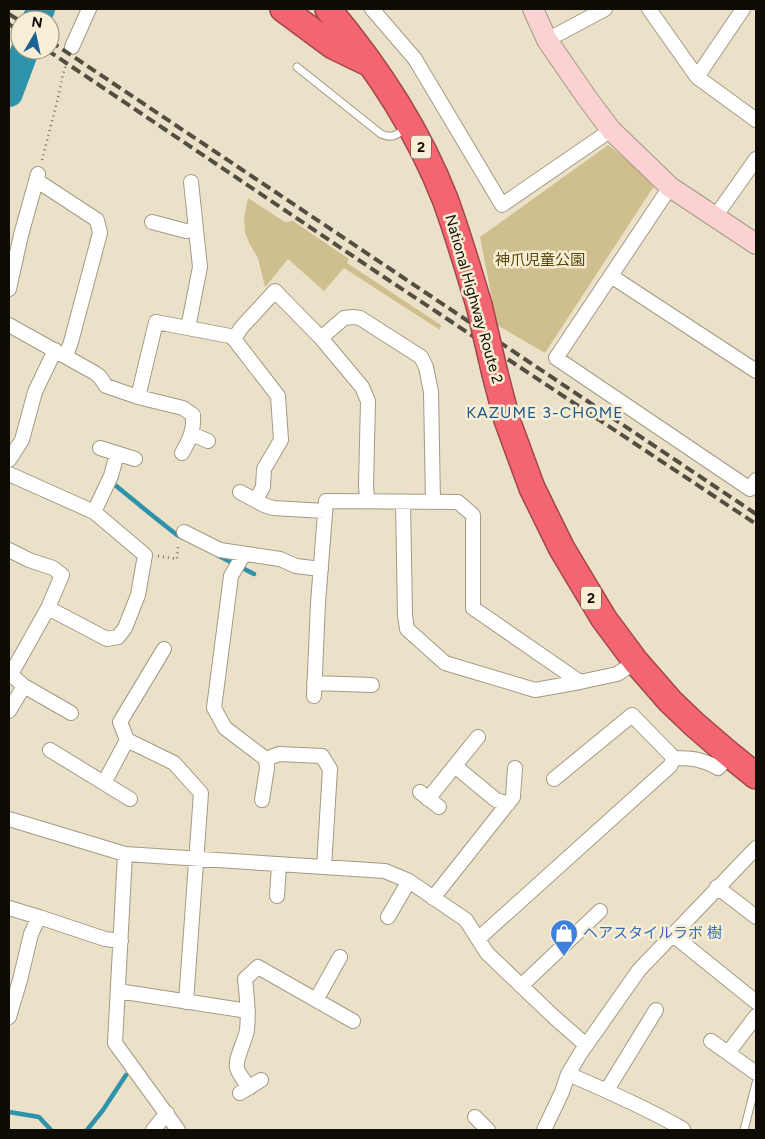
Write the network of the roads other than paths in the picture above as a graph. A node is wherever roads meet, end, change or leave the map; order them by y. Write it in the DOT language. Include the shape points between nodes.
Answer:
graph roads {
  1 [pos="89,9"];
  2 [pos="283,9"];
  3 [pos="328,9"];
  4 [pos="372,9"];
  5 [pos="533,9"];
  6 [pos="605,9"];
  7 [pos="649,9"];
  8 [pos="743,9"];
  9 [pos="547,40"];
  10 [pos="72,47"];
  11 [pos="372,65"];
  12 [pos="296,67"];
  13 [pos="698,77"];
  14 [pos="756,120"];
  15 [pos="410,125"];
  16 [pos="611,130"];
  17 [pos="756,159"];
  18 [pos="191,182"];
  19 [pos="670,187"];
  20 [pos="715,217"];
  21 [pos="152,222"];
  22 [pos="196,229"];
  23 [pos="756,244"];
  24 [pos="611,276"];
  25 [pos="9,289"];
  26 [pos="9,325"];
  27 [pos="188,328"];
  28 [pos="234,338"];
  29 [pos="321,338"];
  30 [pos="61,353"];
  31 [pos="756,371"];
  32 [pos="138,397"];
  33 [pos="192,434"];
  34 [pos="208,441"];
  35 [pos="100,448"];
  36 [pos="182,453"];
  37 [pos="117,454"];
  38 [pos="135,459"];
  39 [pos="9,460"];
  40 [pos="9,474"];
  41 [pos="754,487"];
  42 [pos="240,492"];
  43 [pos="256,500"];
  44 [pos="367,501"];
  45 [pos="403,502"];
  46 [pos="433,502"];
  47 [pos="94,512"];
  48 [pos="325,512"];
  49 [pos="185,532"];
  50 [pos="9,550"];
  51 [pos="244,554"];
  52 [pos="321,569"];
  53 [pos="48,608"];
  54 [pos="164,649"];
  55 [pos="636,662"];
  56 [pos="10,674"];
  57 [pos="580,682"];
  58 [pos="372,685"];
  59 [pos="24,686"];
  60 [pos="9,711"];
  61 [pos="71,714"];
  62 [pos="478,737"];
  63 [pos="127,740"];
  64 [pos="50,750"];
  65 [pos="730,755"];
  66 [pos="674,758"];
  67 [pos="266,759"];
  68 [pos="455,766"];
  69 [pos="515,768"];
  70 [pos="756,776"];
  71 [pos="554,779"];
  72 [pos="104,782"];
  73 [pos="130,799"];
  74 [pos="429,799"];
  75 [pos="262,800"];
  76 [pos="508,804"];
  77 [pos="9,819"];
  78 [pos="756,848"];
  79 [pos="125,854"];
  80 [pos="197,859"];
  81 [pos="280,864"];
  82 [pos="324,867"];
  83 [pos="409,881"];
  84 [pos="718,887"];
  85 [pos="276,896"];
  86 [pos="433,898"];
  87 [pos="9,908"];
  88 [pos="600,911"];
  89 [pos="39,917"];
  90 [pos="388,917"];
  91 [pos="756,917"];
  92 [pos="673,935"];
  93 [pos="478,939"];
  94 [pos="121,941"];
  95 [pos="340,957"];
  96 [pos="521,986"];
  97 [pos="118,991"];
  98 [pos="12,992"];
  99 [pos="316,1000"];
  100 [pos="186,1002"];
  101 [pos="756,1002"];
  102 [pos="656,1010"];
  103 [pos="248,1011"];
  104 [pos="756,1016"];
  105 [pos="9,1017"];
  106 [pos="353,1021"];
  107 [pos="711,1041"];
  108 [pos="586,1045"];
  109 [pos="728,1053"];
  110 [pos="568,1074"];
  111 [pos="756,1074"];
  112 [pos="261,1080"];
  113 [pos="756,1083"];
  114 [pos="606,1090"];
  115 [pos="167,1113"];
  116 [pos="475,1117"];
  117 [pos="153,1130"];
  118 [pos="178,1130"];
  119 [pos="488,1130"];
  120 [pos="544,1130"];
  121 [pos="685,1130"];
  122 [pos="744,1130"];
  1 -- 10 [label="street"];
  2 -- 11 [label="highway" via="333,46"];
  3 -- 11 [label="highway, National Highway Route 2 / 2"];
  4 -- 16 [label="street" via="415,58 502,205"];
  5 -- 9 [label="street"];
  6 -- 9 [label="street"];
  7 -- 13 [label="street"];
  8 -- 13 [label="street"];
  9 -- 16 [label="street"];
  11 -- 15 [label="highway, National Highway Route 2 / 2"];
  12 -- 15 [label="lane" via="381,134 393,136"];
  13 -- 14 [label="street"];
  15 -- 55 [label="highway, National Highway Route 2 / 2, bridge" via="445,198 458,236 507,420 532,488 579,578"];
  16 -- 19 [label="street"];
  17 -- 20 [label="street"];
  18 -- 22 [label="street"];
  19 -- 20 [label="street"];
  19 -- 24 [label="street"];
  20 -- 23 [label="street"];
  21 -- 22 [label="street" via="186,231"];
  22 -- 27 [label="street" via="200,267"];
  24 -- 31 [label="street"];
  24 -- 41 [label="street" via="556,358"];
  25 -- 30 [label="street" via="37,177 97,220 100,233 74,333"];
  26 -- 30 [label="street"];
  27 -- 28 [label="street"];
  27 -- 32 [label="street" via="156,322"];
  28 -- 29 [label="street" via="275,291"];
  28 -- 43 [label="street" via="278,396 281,440 264,469 263,487"];
  29 -- 44 [label="street" via="362,387 368,401"];
  29 -- 46 [label="street" via="344,318 360,318 421,356 431,392"];
  30 -- 32 [label="street" via="100,377 106,386"];
  30 -- 39 [label="street" via="40,381 25,411 22,440"];
  32 -- 33 [label="street" via="183,408 193,415"];
  33 -- 34 [label="street"];
  33 -- 36 [label="street"];
  35 -- 37 [label="street"];
  37 -- 38 [label="street"];
  37 -- 47 [label="street" via="111,476"];
  40 -- 47 [label="street"];
  42 -- 43 [label="street"];
  43 -- 48 [label="street" via="273,508"];
  44 -- 45 [label="street"];
  44 -- 48 [label="street" via="326,501"];
  45 -- 46 [label="street"];
  45 -- 57 [label="street" via="407,630 445,663 535,690"];
  46 -- 57 [label="street" via="458,502 473,515 473,608"];
  47 -- 53 [label="street" via="145,554 138,595 125,628 118,637 107,638"];
  48 -- 52 [label="street"];
  49 -- 51 [label="street" via="220,550"];
  50 -- 53 [label="street" via="62,575"];
  51 -- 52 [label="street"];
  51 -- 67 [label="street" via="231,576 214,708 225,728"];
  52 -- 58 [label="street" via="314,690"];
  53 -- 56 [label="street"];
  54 -- 63 [label="street" via="120,722"];
  55 -- 57 [label="street" via="616,674"];
  55 -- 65 [label="highway, National Highway Route 2 / 2" via="670,701"];
  56 -- 59 [label="street"];
  59 -- 60 [label="street"];
  59 -- 61 [label="street"];
  62 -- 68 [label="street"];
  63 -- 72 [label="street"];
  63 -- 80 [label="street" via="174,763 201,793"];
  64 -- 72 [label="street"];
  65 -- 66 [label="street" via="718,768 691,758"];
  65 -- 70 [label="highway, National Highway Route 2 / 2"];
  66 -- 71 [label="street" via="632,715"];
  66 -- 93 [label="street" via="670,766"];
  67 -- 75 [label="street"];
  67 -- 82 [label="street" via="279,754 322,756 330,769"];
  68 -- 74 [label="street"];
  68 -- 76 [label="street" via="496,800"];
  69 -- 76 [label="street" via="513,797"];
  72 -- 73 [label="street"];
  76 -- 86 [label="street"];
  77 -- 79 [label="street"];
  78 -- 84 [label="street"];
  79 -- 80 [label="street"];
  79 -- 94 [label="street"];
  80 -- 81 [label="street"];
  80 -- 100 [label="street"];
  81 -- 82 [label="street"];
  81 -- 85 [label="street"];
  82 -- 83 [label="street" via="386,871"];
  83 -- 86 [label="street"];
  83 -- 90 [label="street"];
  84 -- 91 [label="street"];
  84 -- 92 [label="street"];
  86 -- 93 [label="street" via="466,920"];
  87 -- 89 [label="street"];
  88 -- 96 [label="street"];
  89 -- 94 [label="street"];
  89 -- 98 [label="street"];
  92 -- 101 [label="street"];
  92 -- 108 [label="street" via="639,970"];
  93 -- 96 [label="street" via="487,953"];
  94 -- 97 [label="street"];
  95 -- 99 [label="street"];
  96 -- 108 [label="street"];
  97 -- 100 [label="street"];
  97 -- 115 [label="street" via="116,1043"];
  98 -- 105 [label="street"];
  99 -- 103 [label="street" via="258,967 245,979"];
  99 -- 106 [label="street"];
  100 -- 103 [label="street"];
  102 -- 114 [label="street"];
  103 -- 112 [label="street" via="245,1040 236,1068 245,1091"];
  104 -- 109 [label="street"];
  107 -- 109 [label="street"];
  108 -- 110 [label="street"];
  109 -- 111 [label="street"];
  110 -- 114 [label="street"];
  110 -- 120 [label="street"];
  113 -- 122 [label="lane"];
  114 -- 121 [label="street"];
  115 -- 117 [label="street"];
  115 -- 118 [label="street"];
  116 -- 119 [label="street"];
}
